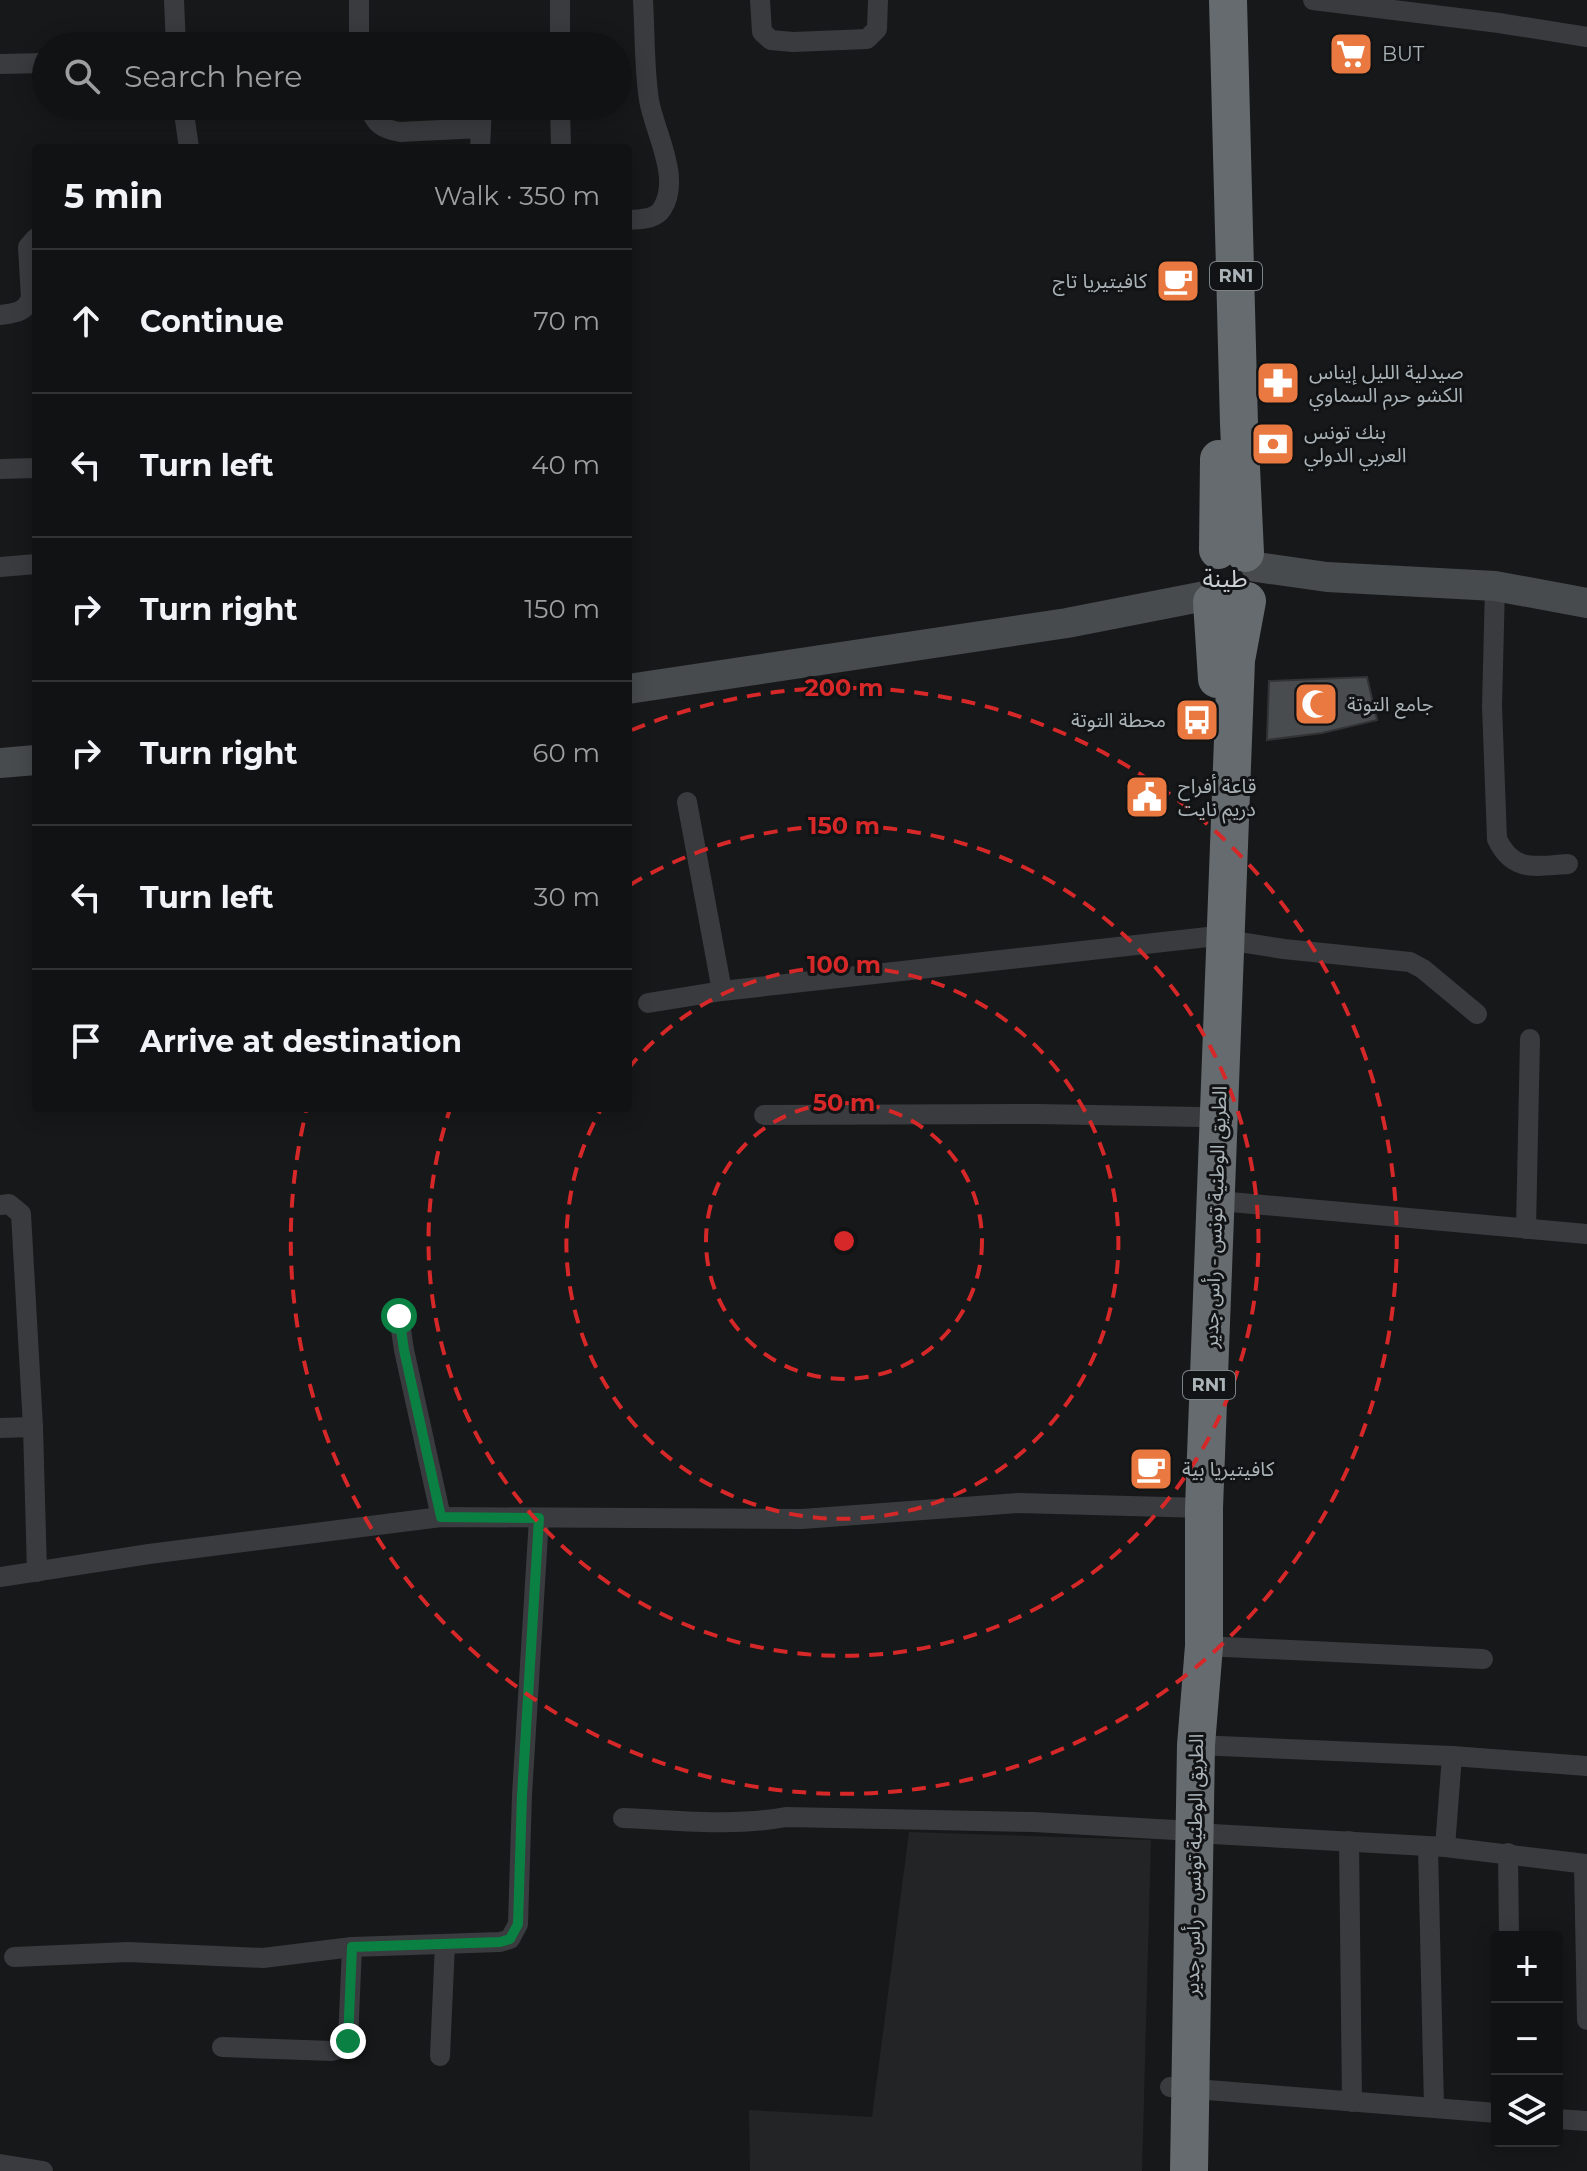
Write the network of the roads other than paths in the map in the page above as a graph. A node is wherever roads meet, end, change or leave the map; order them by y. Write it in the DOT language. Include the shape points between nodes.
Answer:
graph roads {
  1 [pos="174,0"];
  2 [pos="359,0"];
  3 [pos="560,0"];
  4 [pos="643,0"];
  5 [pos="760,0"];
  6 [pos="878,0"];
  7 [pos="1211,0"];
  8 [pos="1228,0"];
  9 [pos="1313,0"];
  10 [pos="175,32"];
  11 [pos="359,32"];
  12 [pos="560,32"];
  13 [pos="1587,37"];
  14 [pos="32,63"];
  15 [pos="0,64"];
  16 [pos="185,120"];
  17 [pos="375,120"];
  18 [pos="560,120"];
  19 [pos="480,138"];
  20 [pos="188,144"];
  21 [pos="561,144"];
  22 [pos="632,219"];
  23 [pos="32,242"];
  24 [pos="0,315"];
  25 [pos="32,468"];
  26 [pos="0,469"];
  27 [pos="32,564"];
  28 [pos="0,567"];
  29 [pos="1234,580"];
  30 [pos="1495,586"];
  31 [pos="1587,603"];
  32 [pos="632,688"];
  33 [pos="32,760"];
  34 [pos="0,763"];
  35 [pos="687,802"];
  36 [pos="1568,864"];
  37 [pos="1217,938"];
  38 [pos="722,991"];
  39 [pos="648,1003"];
  40 [pos="1477,1014"];
  41 [pos="1530,1039"];
  42 [pos="764,1115"];
  43 [pos="1201,1117"];
  44 [pos="1206,1200"];
  45 [pos="0,1205"];
  46 [pos="1526,1229"];
  47 [pos="1587,1234"];
  48 [pos="399,1316"];
  49 [pos="33,1427"];
  50 [pos="0,1428"];
  51 [pos="1196,1508"];
  52 [pos="441,1517"];
  53 [pos="539,1518"];
  54 [pos="37,1572"];
  55 [pos="0,1577"];
  56 [pos="1204,1646"];
  57 [pos="1483,1659"];
  58 [pos="1196,1745"];
  59 [pos="1452,1756"];
  60 [pos="1587,1766"];
  61 [pos="623,1818"];
  62 [pos="1184,1832"];
  63 [pos="1349,1841"];
  64 [pos="1436,1847"];
  65 [pos="1508,1853"];
  66 [pos="1586,1864"];
  67 [pos="1509,1931"];
  68 [pos="445,1944"];
  69 [pos="352,1947"];
  70 [pos="14,1957"];
  71 [pos="1587,2020"];
  72 [pos="222,2047"];
  73 [pos="440,2056"];
  74 [pos="1179,2087"];
  75 [pos="1352,2102"];
  76 [pos="1434,2107"];
  77 [pos="1491,2112"];
  78 [pos="1563,2119"];
  79 [pos="1587,2121"];
  80 [pos="0,2164"];
  81 [pos="43,2171"];
  82 [pos="1170,2171"];
  83 [pos="1189,2171"];
  1 -- 10 [label="street"];
  2 -- 11 [label="street"];
  3 -- 12 [label="street"];
  4 -- 22 [label="street" via="649,99 668,166 667,195 655,216"];
  5 -- 6 [label="street" via="762,32 771,40 793,42 867,39 877,29"];
  7 -- 29 [label="highway, الطريق الوطنية تونس - رأس جدير / RN1" via="1218,290"];
  8 -- 29 [label="highway, الطريق الوطنية تونس - رأس جدير / RN1" via="1239,424"];
  9 -- 13 [label="street"];
  14 -- 15 [label="street"];
  16 -- 20 [label="street"];
  17 -- 19 [label="street" via="400,132"];
  18 -- 21 [label="street"];
  23 -- 24 [label="street" via="28,306"];
  25 -- 26 [label="street"];
  27 -- 28 [label="street"];
  29 -- 30 [label="street" via="1327,577"];
  29 -- 32 [label="street" via="1067,623"];
  29 -- 37 [label="highway, الطريق الوطنية تونس - رأس جدير / RN1" via="1218,690"];
  30 -- 31 [label="street"];
  30 -- 36 [label="street" via="1497,839 1504,853 1521,864"];
  33 -- 34 [label="street"];
  35 -- 38 [label="street"];
  37 -- 38 [label="street"];
  37 -- 40 [label="street" via="1410,962"];
  37 -- 43 [label="highway, الطريق الوطنية تونس - رأس جدير / RN1"];
  37 -- 44 [label="highway, الطريق الوطنية تونس - رأس جدير / RN1"];
  38 -- 39 [label="street"];
  41 -- 46 [label="street"];
  42 -- 43 [label="street"];
  43 -- 44 [label="highway, الطريق الوطنية تونس - رأس جدير / RN1"];
  44 -- 46 [label="street"];
  44 -- 51 [label="highway, الطريق الوطنية تونس - رأس جدير / RN1"];
  45 -- 49 [label="street" via="9,1204 21,1214"];
  46 -- 47 [label="street"];
  48 -- 52 [label="street"];
  49 -- 50 [label="street"];
  49 -- 54 [label="street"];
  51 -- 53 [label="street" via="1018,1503 802,1519"];
  51 -- 56 [label="highway, الطريق الوطنية تونس - رأس جدير / RN1"];
  51 -- 62 [label="highway, الطريق الوطنية تونس - رأس جدير / RN1"];
  52 -- 53 [label="street"];
  52 -- 54 [label="street"];
  53 -- 68 [label="street" via="518,1924 510,1939 500,1942"];
  54 -- 55 [label="street"];
  56 -- 57 [label="street"];
  56 -- 58 [label="highway, الطريق الوطنية تونس - رأس جدير / RN1"];
  58 -- 59 [label="street"];
  58 -- 62 [label="highway, الطريق الوطنية تونس - رأس جدير / RN1"];
  59 -- 60 [label="street"];
  59 -- 64 [label="street"];
  61 -- 62 [label="street" via="754,1823 786,1817 897,1818"];
  62 -- 63 [label="street"];
  62 -- 74 [label="highway, الطريق الوطنية تونس - رأس جدير / RN1"];
  63 -- 64 [label="street"];
  63 -- 75 [label="street"];
  64 -- 65 [label="street"];
  64 -- 76 [label="street"];
  65 -- 66 [label="street"];
  65 -- 67 [label="street"];
  66 -- 71 [label="street"];
  68 -- 69 [label="street"];
  68 -- 73 [label="street"];
  69 -- 70 [label="street" via="263,1958 128,1952"];
  69 -- 72 [label="street" via="348,2041 342,2048"];
  74 -- 75 [label="street"];
  74 -- 82 [label="highway, الطريق الوطنية تونس - رأس جدير / RN1"];
  74 -- 83 [label="highway, الطريق الوطنية تونس - رأس جدير / RN1"];
  75 -- 76 [label="street"];
  76 -- 77 [label="street"];
  78 -- 79 [label="street"];
  80 -- 81 [label="street"];
}
